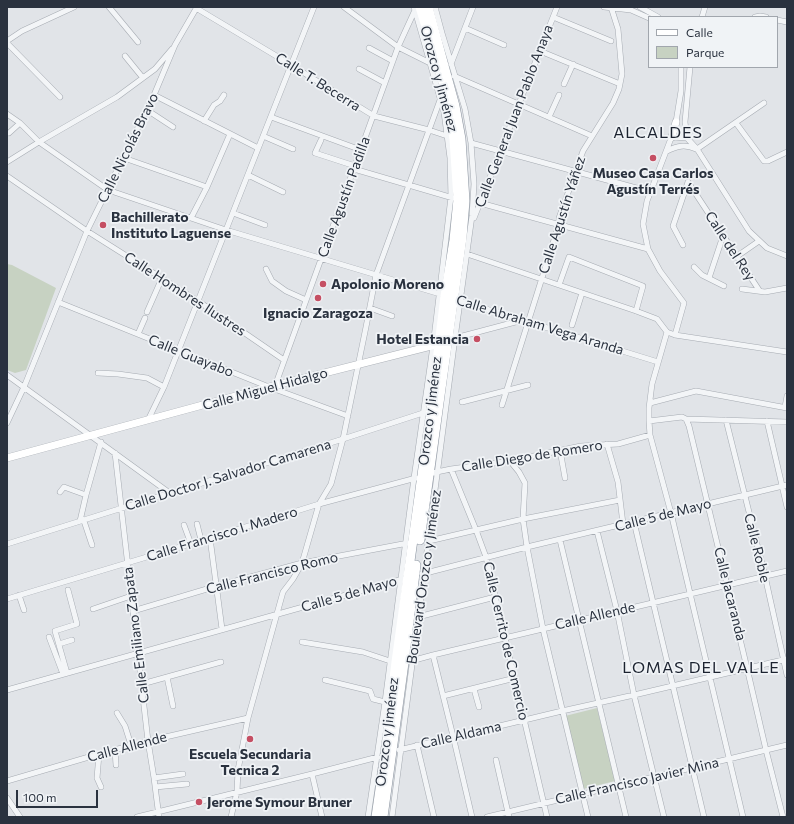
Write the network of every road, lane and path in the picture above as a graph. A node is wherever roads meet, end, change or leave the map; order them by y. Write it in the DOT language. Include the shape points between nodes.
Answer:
graph roads {
  1 [pos="74,7"];
  2 [pos="109,7"];
  3 [pos="314,7"];
  4 [pos="344,7"];
  5 [pos="428,7"];
  6 [pos="435,7"];
  7 [pos="473,7"];
  8 [pos="557,7"];
  9 [pos="604,7"];
  10 [pos="640,7"];
  11 [pos="197,8"];
  12 [pos="416,8"];
  13 [pos="612,8"];
  14 [pos="650,14"];
  15 [pos="553,17"];
  16 [pos="465,28"];
  17 [pos="611,40"];
  18 [pos="7,42"];
  19 [pos="138,42"];
  20 [pos="175,45"];
  21 [pos="504,45"];
  22 [pos="398,47"];
  23 [pos="369,48"];
  24 [pos="540,51"];
  25 [pos="125,56"];
  26 [pos="394,61"];
  27 [pos="430,63"];
  28 [pos="451,64"];
  29 [pos="573,64"];
  30 [pos="291,65"];
  31 [pos="680,68"];
  32 [pos="690,68"];
  33 [pos="155,69"];
  34 [pos="359,69"];
  35 [pos="164,73"];
  36 [pos="448,77"];
  37 [pos="143,78"];
  38 [pos="385,83"];
  39 [pos="564,84"];
  40 [pos="620,84"];
  41 [pos="154,95"];
  42 [pos="224,95"];
  43 [pos="559,95"];
  44 [pos="60,96"];
  45 [pos="440,100"];
  46 [pos="764,103"];
  47 [pos="519,104"];
  48 [pos="147,110"];
  49 [pos="7,114"];
  50 [pos="374,116"];
  51 [pos="271,117"];
  52 [pos="548,117"];
  53 [pos="204,121"];
  54 [pos="676,122"];
  55 [pos="20,123"];
  56 [pos="736,123"];
  57 [pos="173,127"];
  58 [pos="429,130"];
  59 [pos="9,133"];
  60 [pos="230,134"];
  61 [pos="263,136"];
  62 [pos="592,136"];
  63 [pos="672,136"];
  64 [pos="451,137"];
  65 [pos="686,138"];
  66 [pos="321,140"];
  67 [pos="39,142"];
  68 [pos="471,143"];
  69 [pos="258,148"];
  70 [pos="293,149"];
  71 [pos="697,149"];
  72 [pos="361,150"];
  73 [pos="500,150"];
  74 [pos="666,151"];
  75 [pos="787,152"];
  76 [pos="124,158"];
  77 [pos="7,162"];
  78 [pos="355,168"];
  79 [pos="576,171"];
  80 [pos="248,175"];
  81 [pos="7,176"];
  82 [pos="409,185"];
  83 [pos="207,187"];
  84 [pos="108,190"];
  85 [pos="283,192"];
  86 [pos="651,192"];
  87 [pos="455,198"];
  88 [pos="480,203"];
  89 [pos="233,213"];
  90 [pos="191,218"];
  91 [pos="265,224"];
  92 [pos="559,224"];
  93 [pos="471,226"];
  94 [pos="226,230"];
  95 [pos="87,231"];
  96 [pos="723,236"];
  97 [pos="759,240"];
  98 [pos="683,245"];
  99 [pos="648,249"];
  100 [pos="467,254"];
  101 [pos="786,256"];
  102 [pos="736,257"];
  103 [pos="321,258"];
  104 [pos="694,267"];
  105 [pos="266,269"];
  106 [pos="376,275"];
  107 [pos="162,278"];
  108 [pos="709,278"];
  109 [pos="542,280"];
  110 [pos="559,286"];
  111 [pos="724,286"];
  112 [pos="787,288"];
  113 [pos="742,289"];
  114 [pos="759,290"];
  115 [pos="582,293"];
  116 [pos="449,297"];
  117 [pos="306,300"];
  118 [pos="198,301"];
  119 [pos="58,302"];
  120 [pos="370,308"];
  121 [pos="636,311"];
  122 [pos="147,312"];
  123 [pos="392,316"];
  124 [pos="145,318"];
  125 [pos="526,321"];
  126 [pos="572,325"];
  127 [pos="667,332"];
  128 [pos="138,334"];
  129 [pos="675,335"];
  130 [pos="443,342"];
  131 [pos="179,350"];
  132 [pos="787,352"];
  133 [pos="284,360"];
  134 [pos="658,362"];
  135 [pos="358,364"];
  136 [pos="98,373"];
  137 [pos="7,375"];
  138 [pos="272,386"];
  139 [pos="528,386"];
  140 [pos="24,387"];
  141 [pos="164,387"];
  142 [pos="507,390"];
  143 [pos="787,396"];
  144 [pos="462,402"];
  145 [pos="650,403"];
  146 [pos="502,405"];
  147 [pos="435,408"];
  148 [pos="786,408"];
  149 [pos="348,416"];
  150 [pos="686,418"];
  151 [pos="148,420"];
  152 [pos="726,420"];
  153 [pos="648,421"];
  154 [pos="766,421"];
  155 [pos="787,422"];
  156 [pos="7,423"];
  157 [pos="92,435"];
  158 [pos="650,436"];
  159 [pos="343,439"];
  160 [pos="101,442"];
  161 [pos="607,444"];
  162 [pos="560,450"];
  163 [pos="115,453"];
  164 [pos="7,458"];
  165 [pos="510,461"];
  166 [pos="451,469"];
  167 [pos="426,475"];
  168 [pos="565,478"];
  169 [pos="785,486"];
  170 [pos="60,492"];
  171 [pos="171,494"];
  172 [pos="86,495"];
  173 [pos="744,495"];
  174 [pos="620,500"];
  175 [pos="320,504"];
  176 [pos="708,504"];
  177 [pos="787,507"];
  178 [pos="121,509"];
  179 [pos="671,513"];
  180 [pos="523,519"];
  181 [pos="82,521"];
  182 [pos="634,522"];
  183 [pos="197,524"];
  184 [pos="623,524"];
  185 [pos="184,525"];
  186 [pos="476,530"];
  187 [pos="597,531"];
  188 [pos="210,538"];
  189 [pos="201,540"];
  190 [pos="560,540"];
  191 [pos="429,541"];
  192 [pos="409,543"];
  193 [pos="7,544"];
  194 [pos="191,544"];
  195 [pos="92,546"];
  196 [pos="526,547"];
  197 [pos="486,557"];
  198 [pos="128,563"];
  199 [pos="302,563"];
  200 [pos="787,571"];
  201 [pos="424,573"];
  202 [pos="765,576"];
  203 [pos="408,577"];
  204 [pos="727,585"];
  205 [pos="217,586"];
  206 [pos="68,590"];
  207 [pos="690,594"];
  208 [pos="19,595"];
  209 [pos="132,596"];
  210 [pos="495,597"];
  211 [pos="7,599"];
  212 [pos="654,603"];
  213 [pos="93,609"];
  214 [pos="24,610"];
  215 [pos="133,611"];
  216 [pos="616,612"];
  217 [pos="277,614"];
  218 [pos="418,617"];
  219 [pos="580,620"];
  220 [pos="222,629"];
  221 [pos="542,629"];
  222 [pos="49,637"];
  223 [pos="506,638"];
  224 [pos="72,640"];
  225 [pos="302,642"];
  226 [pos="59,644"];
  227 [pos="138,653"];
  228 [pos="433,655"];
  229 [pos="785,659"];
  230 [pos="221,662"];
  231 [pos="401,662"];
  232 [pos="747,668"];
  233 [pos="65,674"];
  234 [pos="787,675"];
  235 [pos="709,676"];
  236 [pos="168,677"];
  237 [pos="515,678"];
  238 [pos="325,680"];
  239 [pos="142,684"];
  240 [pos="673,685"];
  241 [pos="474,689"];
  242 [pos="7,690"];
  243 [pos="634,695"];
  244 [pos="444,696"];
  245 [pos="385,702"];
  246 [pos="599,702"];
  247 [pos="173,706"];
  248 [pos="479,707"];
  249 [pos="562,711"];
  250 [pos="117,713"];
  251 [pos="248,718"];
  252 [pos="525,720"];
  253 [pos="454,736"];
  254 [pos="148,741"];
  255 [pos="131,745"];
  256 [pos="417,745"];
  257 [pos="787,745"];
  258 [pos="401,749"];
  259 [pos="115,750"];
  260 [pos="766,750"];
  261 [pos="99,754"];
  262 [pos="385,755"];
  263 [pos="729,759"];
  264 [pos="496,760"];
  265 [pos="116,765"];
  266 [pos="693,768"];
  267 [pos="183,774"];
  268 [pos="312,774"];
  269 [pos="654,777"];
  270 [pos="154,778"];
  271 [pos="7,781"];
  272 [pos="187,784"];
  273 [pos="619,785"];
  274 [pos="101,787"];
  275 [pos="155,787"];
  276 [pos="237,792"];
  277 [pos="582,794"];
  278 [pos="7,798"];
  279 [pos="544,803"];
  280 [pos="159,814"];
  281 [pos="508,814"];
  282 [pos="20,817"];
  283 [pos="137,817"];
  284 [pos="231,817"];
  285 [pos="322,817"];
  286 [pos="368,817"];
  287 [pos="376,817"];
  288 [pos="383,817"];
  289 [pos="392,817"];
  290 [pos="434,817"];
  291 [pos="472,817"];
  292 [pos="487,817"];
  293 [pos="547,817"];
  294 [pos="588,817"];
  295 [pos="626,817"];
  296 [pos="664,817"];
  297 [pos="704,817"];
  298 [pos="743,817"];
  299 [pos="783,817"];
  1 -- 18 [label="street" via="22,31"];
  2 -- 19 [label="street"];
  3 -- 30 [label="street"];
  4 -- 22 [label="street"];
  5 -- 36 [label="highway, Orozco y Jiménez"];
  6 -- 28 [label="street, Boulevard Orozco y Jiménez"];
  7 -- 16 [label="street"];
  8 -- 15 [label="street, Calle General Juan Pablo Anaya"];
  9 -- 13 [label="street"];
  10 -- 14 [label="street"];
  11 -- 20 [label="street, Calle Nicolás Bravo"];
  11 -- 30 [label="street, Calle T. Becerra"];
  12 -- 22 [label="street, Calle Agustín Padilla"];
  12 -- 27 [label="street, Orozco y Jiménez"];
  12 -- 36 [label="highway, Orozco y Jiménez"];
  13 -- 14 [label="street"];
  13 -- 40 [label="street, Calle Agustín Yáñez" via="618,29 622,74"];
  15 -- 17 [label="street"];
  15 -- 24 [label="street, Calle General Juan Pablo Anaya"];
  16 -- 21 [label="street"];
  16 -- 28 [label="street"];
  18 -- 44 [label="street"];
  20 -- 33 [label="street"];
  20 -- 35 [label="street, Calle Nicolás Bravo"];
  22 -- 26 [label="street, Calle Agustín Padilla"];
  22 -- 27 [label="street"];
  23 -- 26 [label="street"];
  24 -- 29 [label="street"];
  24 -- 47 [label="street, Calle General Juan Pablo Anaya"];
  25 -- 37 [label="street"];
  26 -- 38 [label="street, Calle Agustín Padilla"];
  27 -- 45 [label="street, Orozco y Jiménez"];
  28 -- 36 [label="street, Boulevard Orozco y Jiménez"];
  29 -- 39 [label="street"];
  29 -- 40 [label="street"];
  30 -- 50 [label="street, Calle T. Becerra"];
  30 -- 51 [label="street"];
  31 -- 54 [label="street" via="681,91"];
  32 -- 65 [label="street"];
  33 -- 35 [label="street"];
  33 -- 37 [label="street"];
  34 -- 38 [label="street"];
  35 -- 41 [label="street, Calle Nicolás Bravo"];
  36 -- 47 [label="street"];
  36 -- 64 [label="highway, Orozco y Jiménez"];
  36 -- 68 [label="street, Boulevard Orozco y Jiménez" via="464,109"];
  36 -- 116 [label="highway, Orozco y Jiménez" via="461,139 465,201 462,238"];
  37 -- 67 [label="street" via="117,98"];
  38 -- 50 [label="street, Calle Agustín Padilla"];
  40 -- 62 [label="street, Calle Agustín Yáñez" via="613,103"];
  41 -- 48 [label="street, Calle Nicolás Bravo"];
  41 -- 53 [label="street"];
  42 -- 53 [label="street"];
  43 -- 52 [label="street"];
  45 -- 58 [label="street"];
  45 -- 64 [label="street, Orozco y Jiménez"];
  46 -- 56 [label="street"];
  47 -- 52 [label="street"];
  47 -- 73 [label="street, Calle General Juan Pablo Anaya"];
  48 -- 57 [label="street"];
  48 -- 76 [label="street, Calle Nicolás Bravo"];
  49 -- 55 [label="street, Calle Abraham Vega Aranda"];
  50 -- 58 [label="street, Calle T. Becerra"];
  50 -- 72 [label="street, Calle Agustín Padilla"];
  51 -- 61 [label="street"];
  51 -- 72 [label="street"];
  52 -- 62 [label="street"];
  53 -- 60 [label="street"];
  54 -- 63 [label="street"];
  55 -- 59 [label="street"];
  55 -- 67 [label="street, Calle Abraham Vega Aranda"];
  56 -- 71 [label="street"];
  56 -- 75 [label="street" via="764,161"];
  58 -- 64 [label="street, Calle T. Becerra"];
  58 -- 82 [label="street"];
  60 -- 69 [label="street"];
  60 -- 83 [label="street"];
  61 -- 69 [label="street"];
  61 -- 70 [label="street"];
  62 -- 79 [label="street, Calle Agustín Yáñez"];
  63 -- 65 [label="street"];
  63 -- 74 [label="street"];
  64 -- 87 [label="highway, Orozco y Jiménez"];
  65 -- 71 [label="street"];
  66 -- 78 [label="street" via="316,153"];
  67 -- 77 [label="street"];
  67 -- 84 [label="street, Calle Abraham Vega Aranda"];
  68 -- 73 [label="street"];
  68 -- 93 [label="street, Boulevard Orozco y Jiménez" via="474,184"];
  69 -- 80 [label="street"];
  71 -- 74 [label="street" via="688,146"];
  71 -- 97 [label="street" via="748,231"];
  72 -- 78 [label="street, Calle Agustín Padilla"];
  73 -- 79 [label="street"];
  73 -- 88 [label="street, Calle General Juan Pablo Anaya"];
  74 -- 86 [label="street"];
  76 -- 83 [label="street"];
  76 -- 84 [label="street, Calle Nicolás Bravo"];
  78 -- 82 [label="street"];
  78 -- 103 [label="street, Calle Agustín Padilla"];
  79 -- 86 [label="street"];
  79 -- 92 [label="street, Calle Agustín Yáñez"];
  80 -- 85 [label="street"];
  80 -- 89 [label="street"];
  81 -- 95 [label="street, Calle Hombres Ilustres"];
  82 -- 87 [label="street"];
  82 -- 106 [label="street"];
  83 -- 90 [label="street"];
  84 -- 90 [label="street, Calle Abraham Vega Aranda"];
  84 -- 95 [label="street, Calle Nicolás Bravo"];
  86 -- 99 [label="street" via="643,224"];
  87 -- 116 [label="highway, Orozco y Jiménez"];
  88 -- 92 [label="street"];
  88 -- 93 [label="street, Calle General Juan Pablo Anaya"];
  89 -- 91 [label="street"];
  89 -- 94 [label="street"];
  90 -- 94 [label="street, Calle Abraham Vega Aranda"];
  92 -- 99 [label="street"];
  92 -- 109 [label="street, Calle Agustín Yáñez"];
  93 -- 100 [label="street, Boulevard Orozco y Jiménez"];
  94 -- 103 [label="street, Calle Abraham Vega Aranda"];
  94 -- 118 [label="street"];
  95 -- 107 [label="street, Calle Hombres Ilustres"];
  95 -- 119 [label="street, Calle Nicolás Bravo"];
  96 -- 98 [label="street, Calle del Rey" via="688,182 673,226"];
  96 -- 102 [label="street, Calle del Rey"];
  96 -- 108 [label="street"];
  97 -- 101 [label="street" via="767,248"];
  97 -- 102 [label="street"];
  99 -- 129 [label="street" via="660,271 684,303"];
  100 -- 109 [label="street"];
  100 -- 116 [label="street, Boulevard Orozco y Jiménez"];
  102 -- 114 [label="street, Calle del Rey"];
  103 -- 106 [label="street, Calle Abraham Vega Aranda"];
  103 -- 117 [label="street, Calle Agustín Padilla"];
  104 -- 108 [label="street"];
  105 -- 117 [label="street" via="272,281"];
  106 -- 116 [label="street, Calle Abraham Vega Aranda"];
  106 -- 120 [label="street"];
  107 -- 118 [label="street, Calle Hombres Ilustres"];
  107 -- 122 [label="street"];
  108 -- 111 [label="street"];
  109 -- 110 [label="street"];
  109 -- 125 [label="street, Calle Agustín Yáñez"];
  110 -- 115 [label="street"];
  110 -- 121 [label="street" via="569,257 643,286"];
  112 -- 114 [label="street" via="765,292"];
  113 -- 114 [label="street"];
  115 -- 121 [label="street"];
  115 -- 126 [label="street"];
  116 -- 125 [label="street, Calle Abraham Vega Aranda"];
  116 -- 130 [label="highway, Orozco y Jiménez"];
  116 -- 130 [label="street, Boulevard Orozco y Jiménez"];
  117 -- 133 [label="street, Calle Agustín Padilla"];
  118 -- 131 [label="street"];
  118 -- 133 [label="street, Calle Hombres Ilustres"];
  119 -- 128 [label="street, Calle Guayabo"];
  119 -- 140 [label="street, Calle Nicolás Bravo"];
  120 -- 123 [label="street"];
  120 -- 135 [label="street"];
  121 -- 127 [label="street" via="658,319"];
  124 -- 128 [label="street"];
  125 -- 130 [label="street, Calle Miguel Hidalgo"];
  125 -- 134 [label="street, Calle Abraham Vega Aranda"];
  125 -- 142 [label="street, Calle Agustín Yáñez"];
  127 -- 129 [label="street"];
  127 -- 134 [label="street"];
  128 -- 131 [label="street, Calle Guayabo"];
  129 -- 132 [label="street"];
  130 -- 135 [label="street, Calle Miguel Hidalgo"];
  130 -- 147 [label="highway, Orozco y Jiménez"];
  130 -- 147 [label="street, Boulevard Orozco y Jiménez"];
  131 -- 138 [label="street, Calle Guayabo"];
  131 -- 141 [label="street"];
  133 -- 138 [label="street, Calle Agustín Padilla"];
  134 -- 145 [label="street"];
  135 -- 138 [label="street, Calle Miguel Hidalgo"];
  135 -- 149 [label="street"];
  136 -- 141 [label="street" via="147,378"];
  137 -- 140 [label="street"];
  138 -- 149 [label="street, Calle Guayabo"];
  138 -- 151 [label="street, Calle Miguel Hidalgo"];
  139 -- 142 [label="street"];
  140 -- 156 [label="street, Calle Nicolás Bravo"];
  140 -- 157 [label="street"];
  141 -- 151 [label="street"];
  142 -- 144 [label="street"];
  142 -- 146 [label="street, Calle Agustín Yáñez"];
  143 -- 148 [label="street"];
  145 -- 148 [label="street" via="696,391"];
  145 -- 153 [label="street"];
  147 -- 159 [label="street, Calle Doctor J. Salvador Camarena"];
  147 -- 167 [label="highway, Orozco y Jiménez"];
  147 -- 167 [label="street, Boulevard Orozco y Jiménez"];
  149 -- 159 [label="street"];
  150 -- 152 [label="street"];
  150 -- 153 [label="street"];
  150 -- 176 [label="street, Calle Jacaranda"];
  151 -- 157 [label="street, Calle Miguel Hidalgo"];
  152 -- 154 [label="street"];
  152 -- 173 [label="street, Calle Roble"];
  153 -- 158 [label="street"];
  154 -- 155 [label="street"];
  154 -- 169 [label="street"];
  157 -- 160 [label="street"];
  157 -- 164 [label="street, Calle Miguel Hidalgo"];
  158 -- 161 [label="street, Calle Diego de Romero" via="618,444"];
  158 -- 179 [label="street"];
  159 -- 171 [label="street, Calle Doctor J. Salvador Camarena"];
  159 -- 175 [label="street" via="331,484"];
  160 -- 163 [label="street"];
  160 -- 172 [label="street"];
  161 -- 162 [label="street, Calle Diego de Romero"];
  161 -- 174 [label="street" via="618,482"];
  162 -- 165 [label="street, Calle Diego de Romero"];
  162 -- 168 [label="street"];
  163 -- 171 [label="street"];
  163 -- 178 [label="street, Calle Emiliano Zapata"];
  165 -- 166 [label="street, Calle Diego de Romero"];
  165 -- 180 [label="street" via="525,483"];
  166 -- 167 [label="street, Calle Diego de Romero"];
  166 -- 186 [label="street, Calle Cerrito de Comercio"];
  167 -- 175 [label="street, Calle Francisco I. Madero"];
  167 -- 191 [label="street, Boulevard Orozco y Jiménez"];
  167 -- 192 [label="highway, Orozco y Jiménez"];
  167 -- 203 [label="highway, Orozco y Jiménez"];
  169 -- 173 [label="street, Calle 5 de Mayo"];
  169 -- 177 [label="street"];
  170 -- 172 [label="street" via="64,487"];
  171 -- 178 [label="street, Calle Doctor J. Salvador Camarena"];
  172 -- 181 [label="street"];
  173 -- 176 [label="street, Calle 5 de Mayo"];
  173 -- 202 [label="street, Calle Roble"];
  174 -- 180 [label="street"];
  174 -- 184 [label="street"];
  175 -- 188 [label="street, Calle Francisco I. Madero"];
  175 -- 199 [label="street"];
  176 -- 179 [label="street, Calle 5 de Mayo"];
  176 -- 204 [label="street, Calle Jacaranda"];
  178 -- 181 [label="street, Calle Doctor J. Salvador Camarena"];
  178 -- 198 [label="street, Calle Emiliano Zapata"];
  179 -- 182 [label="street, Calle 5 de Mayo"];
  179 -- 207 [label="street"];
  180 -- 186 [label="street"];
  180 -- 196 [label="street"];
  181 -- 193 [label="street, Calle Doctor J. Salvador Camarena"];
  181 -- 195 [label="street"];
  182 -- 184 [label="street, Calle 5 de Mayo"];
  182 -- 212 [label="street"];
  183 -- 189 [label="street"];
  184 -- 187 [label="street, Calle 5 de Mayo"];
  185 -- 194 [label="street"];
  186 -- 191 [label="street"];
  186 -- 197 [label="street, Calle Cerrito de Comercio"];
  187 -- 190 [label="street, Calle 5 de Mayo"];
  187 -- 216 [label="street"];
  188 -- 189 [label="street, Calle Francisco I. Madero"];
  188 -- 205 [label="street"];
  189 -- 194 [label="street, Calle Francisco I. Madero"];
  190 -- 196 [label="street, Calle 5 de Mayo"];
  190 -- 219 [label="street"];
  191 -- 201 [label="street, Boulevard Orozco y Jiménez"];
  192 -- 199 [label="street, Calle Francisco Romo"];
  192 -- 203 [label="highway, Orozco y Jiménez"];
  194 -- 198 [label="street, Calle Francisco I. Madero"];
  196 -- 197 [label="street, Calle 5 de Mayo"];
  196 -- 221 [label="street"];
  197 -- 201 [label="street, Calle 5 de Mayo"];
  197 -- 210 [label="street, Calle Cerrito de Comercio"];
  198 -- 208 [label="street, Calle Francisco I. Madero"];
  198 -- 209 [label="street, Calle Emiliano Zapata"];
  199 -- 205 [label="street, Calle Francisco Romo"];
  199 -- 217 [label="street" via="282,592"];
  200 -- 202 [label="street, Calle Allende"];
  201 -- 203 [label="street, Calle 5 de Mayo"];
  201 -- 218 [label="street, Boulevard Orozco y Jiménez"];
  202 -- 204 [label="street, Calle Allende"];
  202 -- 229 [label="street, Calle Roble"];
  203 -- 217 [label="street, Calle 5 de Mayo"];
  203 -- 231 [label="highway, Orozco y Jiménez"];
  204 -- 207 [label="street, Calle Allende"];
  204 -- 232 [label="street, Calle Jacaranda"];
  205 -- 215 [label="street, Calle Francisco Romo"];
  205 -- 220 [label="street"];
  206 -- 226 [label="street" via="77,624 55,631"];
  207 -- 212 [label="street, Calle Allende"];
  207 -- 235 [label="street"];
  208 -- 211 [label="street, Calle Francisco I. Madero"];
  208 -- 214 [label="street"];
  209 -- 213 [label="street"];
  209 -- 215 [label="street, Calle Emiliano Zapata"];
  210 -- 218 [label="street"];
  210 -- 223 [label="street, Calle Cerrito de Comercio"];
  212 -- 216 [label="street, Calle Allende"];
  212 -- 240 [label="street"];
  215 -- 227 [label="street, Calle Emiliano Zapata"];
  216 -- 219 [label="street, Calle Allende"];
  216 -- 243 [label="street"];
  217 -- 220 [label="street, Calle 5 de Mayo"];
  217 -- 251 [label="street"];
  218 -- 231 [label="street, Boulevard Orozco y Jiménez"];
  219 -- 221 [label="street, Calle Allende"];
  219 -- 246 [label="street"];
  220 -- 227 [label="street, Calle 5 de Mayo"];
  221 -- 223 [label="street, Calle Allende"];
  221 -- 249 [label="street"];
  222 -- 233 [label="street"];
  223 -- 228 [label="street, Calle Allende"];
  223 -- 237 [label="street, Calle Cerrito de Comercio"];
  224 -- 226 [label="street"];
  225 -- 231 [label="street" via="363,652"];
  226 -- 233 [label="street"];
  227 -- 233 [label="street, Calle 5 de Mayo"];
  227 -- 239 [label="street, Calle Emiliano Zapata"];
  228 -- 231 [label="street, Calle Allende"];
  228 -- 244 [label="street"];
  229 -- 232 [label="street, Calle Aldama"];
  229 -- 234 [label="street, Calle Roble"];
  230 -- 236 [label="street"];
  231 -- 245 [label="street, Orozco y Jiménez"];
  231 -- 258 [label="street, Boulevard Orozco y Jiménez"];
  231 -- 262 [label="highway, Orozco y Jiménez"];
  232 -- 235 [label="street, Calle Aldama"];
  232 -- 260 [label="street, Calle Jacaranda"];
  233 -- 242 [label="street, Calle 5 de Mayo"];
  235 -- 240 [label="street, Calle Aldama"];
  235 -- 263 [label="street"];
  236 -- 239 [label="street"];
  236 -- 247 [label="street"];
  237 -- 241 [label="street"];
  237 -- 252 [label="street, Calle Cerrito de Comercio"];
  238 -- 245 [label="street" via="370,691 373,699"];
  239 -- 254 [label="street, Calle Emiliano Zapata"];
  240 -- 243 [label="street, Calle Aldama"];
  240 -- 266 [label="street"];
  241 -- 244 [label="street"];
  241 -- 248 [label="street"];
  243 -- 246 [label="street, Calle Aldama"];
  243 -- 269 [label="street"];
  244 -- 253 [label="street"];
  245 -- 262 [label="street, Orozco y Jiménez"];
  246 -- 249 [label="street, Calle Aldama"];
  246 -- 273 [label="street"];
  249 -- 252 [label="street, Calle Aldama"];
  249 -- 277 [label="street"];
  250 -- 255 [label="street" via="125,726"];
  251 -- 254 [label="street, Calle Allende"];
  251 -- 276 [label="street" via="238,770"];
  252 -- 253 [label="street, Calle Aldama"];
  252 -- 279 [label="street, Calle Cerrito de Comercio"];
  253 -- 256 [label="street, Calle Aldama"];
  253 -- 291 [label="street"];
  254 -- 255 [label="street, Calle Allende"];
  254 -- 270 [label="street, Calle Emiliano Zapata"];
  255 -- 259 [label="street, Calle Allende"];
  256 -- 258 [label="street, Calle Aldama"];
  256 -- 290 [label="street"];
  257 -- 260 [label="street, Calle Francisco Javier Mina"];
  258 -- 262 [label="street, Calle Aldama"];
  258 -- 289 [label="street, Boulevard Orozco y Jiménez"];
  259 -- 261 [label="street, Calle Allende"];
  259 -- 265 [label="street"];
  260 -- 263 [label="street, Calle Francisco Javier Mina"];
  260 -- 299 [label="street, Calle Jacaranda"];
  261 -- 271 [label="street, Calle Allende"];
  261 -- 274 [label="street" via="97,778"];
  262 -- 268 [label="street, Calle Aldama"];
  262 -- 286 [label="street, Orozco y Jiménez"];
  262 -- 287 [label="highway, Orozco y Jiménez"];
  262 -- 288 [label="highway, Orozco y Jiménez"];
  263 -- 266 [label="street, Calle Francisco Javier Mina"];
  263 -- 298 [label="street"];
  264 -- 281 [label="street"];
  266 -- 269 [label="street, Calle Francisco Javier Mina"];
  266 -- 297 [label="street"];
  267 -- 270 [label="street"];
  268 -- 276 [label="street, Calle Aldama"];
  268 -- 285 [label="street"];
  269 -- 273 [label="street, Calle Francisco Javier Mina"];
  269 -- 296 [label="street"];
  270 -- 275 [label="street, Calle Emiliano Zapata"];
  272 -- 275 [label="street"];
  273 -- 277 [label="street, Calle Francisco Javier Mina"];
  273 -- 295 [label="street"];
  275 -- 280 [label="street, Calle Emiliano Zapata"];
  276 -- 280 [label="street, Calle Aldama"];
  276 -- 284 [label="street"];
  277 -- 279 [label="street, Calle Francisco Javier Mina"];
  277 -- 294 [label="street"];
  278 -- 282 [label="street"];
  279 -- 281 [label="street, Calle Francisco Javier Mina"];
  279 -- 293 [label="street, Calle Cerrito de Comercio"];
  280 -- 283 [label="street, Calle Aldama"];
  281 -- 292 [label="street, Calle Francisco Javier Mina"];
}
